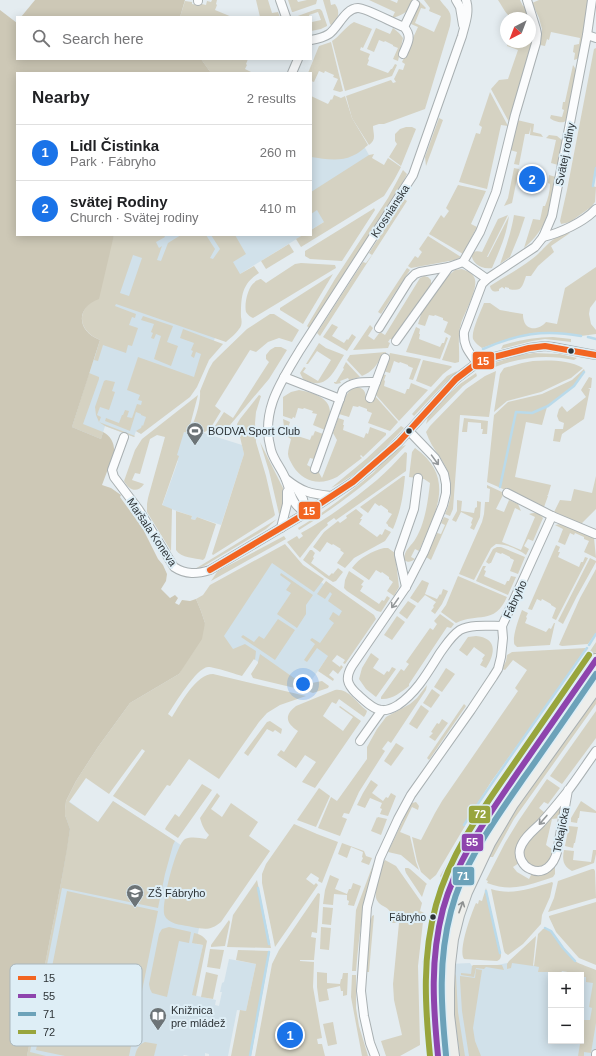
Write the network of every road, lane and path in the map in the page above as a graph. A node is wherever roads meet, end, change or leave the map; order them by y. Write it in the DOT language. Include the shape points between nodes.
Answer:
graph roads {
  1 [pos="280,0"];
  2 [pos="456,0"];
  3 [pos="466,0"];
  4 [pos="527,0"];
  5 [pos="592,0"];
  6 [pos="415,4"];
  7 [pos="286,16"];
  8 [pos="404,27"];
  9 [pos="463,30"];
  10 [pos="587,35"];
  11 [pos="596,38"];
  12 [pos="312,40"];
  13 [pos="403,54"];
  14 [pos="298,60"];
  15 [pos="292,72"];
  16 [pos="596,209"];
  17 [pos="543,237"];
  18 [pos="463,262"];
  19 [pos="449,267"];
  20 [pos="486,278"];
  21 [pos="379,328"];
  22 [pos="396,341"];
  23 [pos="596,355"];
  24 [pos="385,358"];
  25 [pos="477,363"];
  26 [pos="284,377"];
  27 [pos="376,382"];
  28 [pos="370,398"];
  29 [pos="340,399"];
  30 [pos="409,431"];
  31 [pos="124,437"];
  32 [pos="315,469"];
  33 [pos="418,478"];
  34 [pos="286,479"];
  35 [pos="507,493"];
  36 [pos="331,496"];
  37 [pos="306,512"];
  38 [pos="552,516"];
  39 [pos="281,528"];
  40 [pos="595,534"];
  41 [pos="406,587"];
  42 [pos="502,626"];
  43 [pos="596,660"];
  44 [pos="596,686"];
  45 [pos="382,710"];
  46 [pos="360,741"];
  47 [pos="596,751"];
  48 [pos="568,790"];
  49 [pos="375,1056"];
  50 [pos="438,1056"];
  51 [pos="453,1056"];
  1 -- 7 [label="street"];
  2 -- 9 [label="street, Krosnianska" via="460,7"];
  3 -- 9 [label="street, Krosnianska" via="468,14"];
  4 -- 18 [label="street" via="536,29 536,43 496,192 480,232"];
  5 -- 10 [label="street, Svätej rodiny"];
  6 -- 8 [label="street"];
  8 -- 12 [label="street" via="357,8 351,10 333,31"];
  8 -- 13 [label="street" via="409,36"];
  9 -- 26 [label="street, Krosnianska" via="413,175"];
  10 -- 11 [label="street"];
  10 -- 17 [label="street, Svätej rodiny" via="552,216"];
  14 -- 15 [label="street"];
  16 -- 17 [label="street" via="575,224"];
  17 -- 20 [label="street, Svätej rodiny" via="535,247"];
  18 -- 19 [label="street"];
  18 -- 20 [label="street"];
  19 -- 21 [label="street" via="415,274"];
  19 -- 22 [label="street"];
  20 -- 25 [label="street" via="464,332 466,347"];
  23 -- 25 [label="street, Maršala Koneva" via="545,346"];
  24 -- 27 [label="street"];
  25 -- 30 [label="street, Maršala Koneva" via="456,379"];
  26 -- 29 [label="street"];
  26 -- 34 [label="street, Krosnianska" via="270,408 268,435 276,462"];
  27 -- 28 [label="street"];
  27 -- 29 [label="street" via="361,382 348,386 343,390"];
  29 -- 32 [label="street"];
  30 -- 36 [label="street, Maršala Koneva" via="374,465"];
  30 -- 41 [label="street, one-way" via="440,466 444,474 446,493 441,514"];
  31 -- 39 [label="street, Maršala Koneva" via="112,470 114,477 139,510 172,564 179,570 198,574 210,570"];
  33 -- 41 [label="street" via="414,509 399,552"];
  34 -- 36 [label="street" via="311,494"];
  34 -- 37 [label="street" via="293,500"];
  34 -- 39 [label="street" via="288,497"];
  35 -- 38 [label="street"];
  36 -- 37 [label="street, Maršala Koneva"];
  37 -- 39 [label="street, Maršala Koneva"];
  38 -- 40 [label="street"];
  38 -- 42 [label="street, Fábryho"];
  41 -- 45 [label="street, one-way" via="352,666 347,681 360,697"];
  42 -- 45 [label="street" via="470,627 459,631 450,639 410,696 396,706"];
  42 -- 49 [label="street, Fábryho" via="503,638 498,669 411,795 380,858 367,907 361,991 364,1016"];
  43 -- 50 [label="street" via="486,817 452,881 443,911 434,962 434,1016"];
  51 -- 44 [label="street, one-way" via="448,1014 449,964 452,939 466,892 489,843 512,804"];
  45 -- 46 [label="street"];
  47 -- 48 [label="street, Tokajícka"];
  48 -- 48 [label="street, Tokajícka, one-way" via="522,844 521,859 530,869 543,871 553,862"];
}
